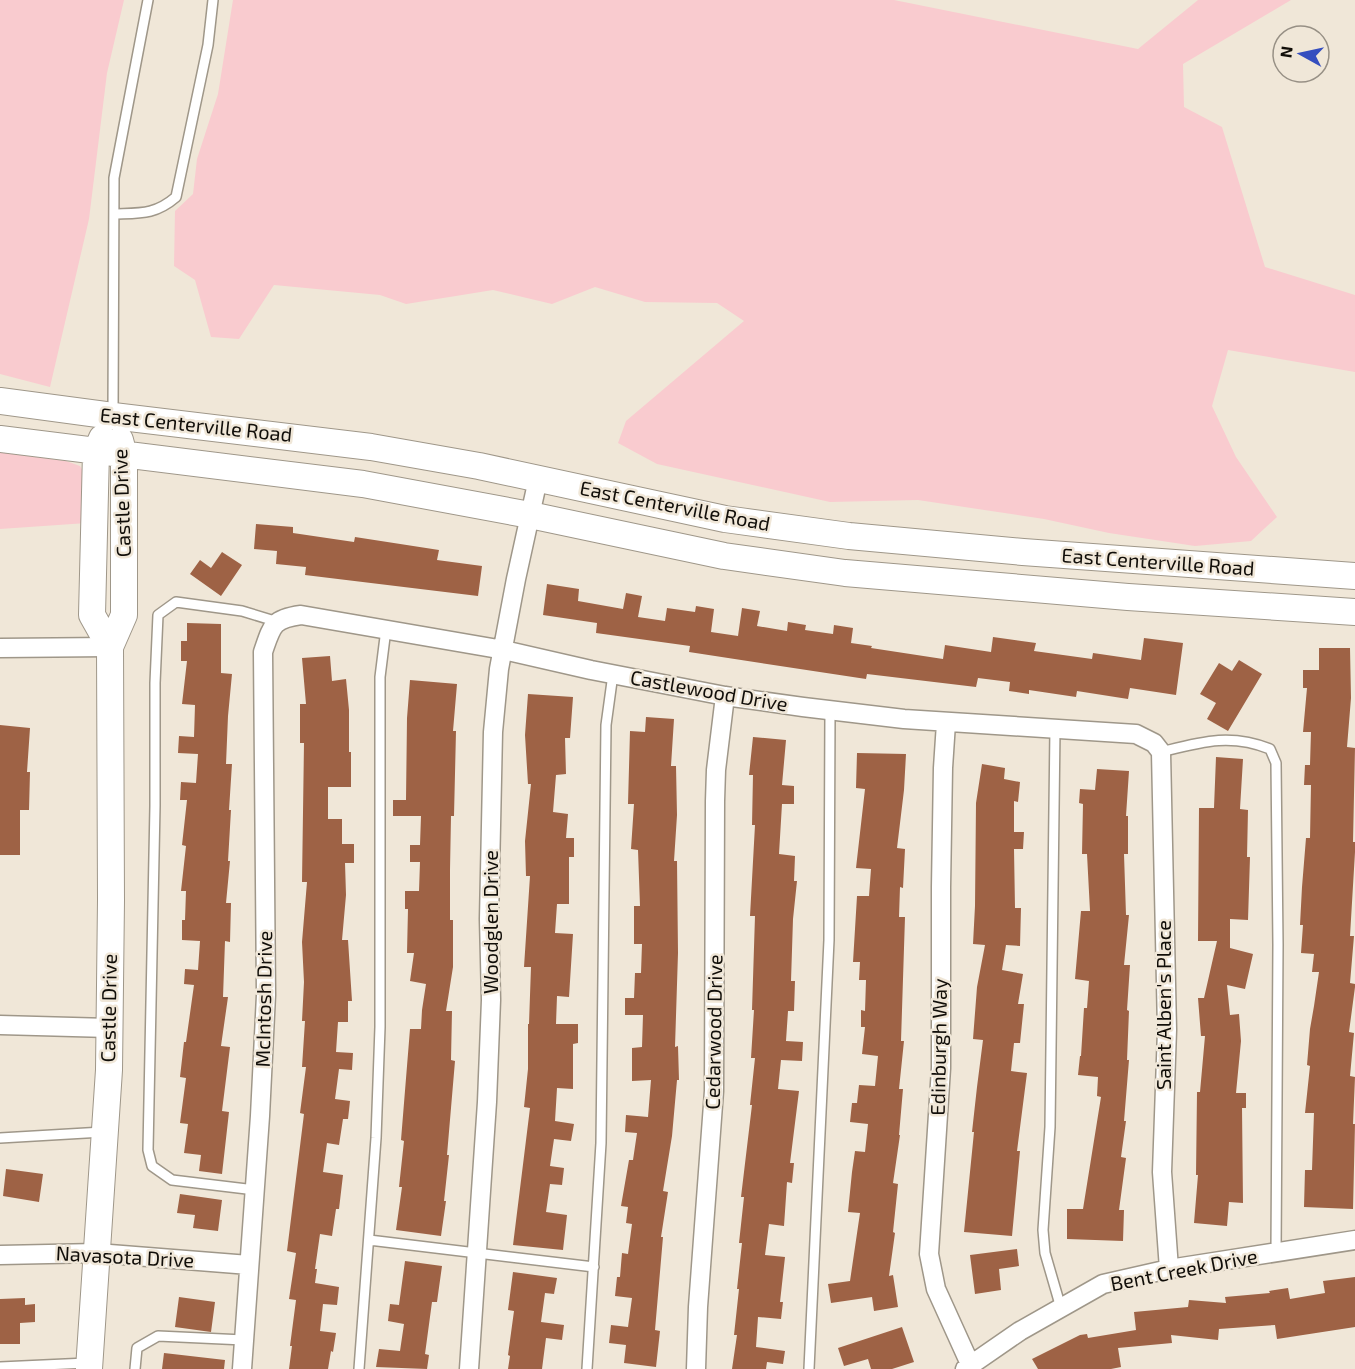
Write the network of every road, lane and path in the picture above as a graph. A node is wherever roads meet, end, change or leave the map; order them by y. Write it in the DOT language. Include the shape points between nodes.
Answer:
graph roads {
  1 [pos="148,0"];
  2 [pos="213,0"];
  3 [pos="114,214"];
  4 [pos="0,401"];
  5 [pos="113,416"];
  6 [pos="0,439"];
  7 [pos="96,452"];
  8 [pos="124,455"];
  9 [pos="538,479"];
  10 [pos="530,515"];
  11 [pos="1355,576"];
  12 [pos="1355,612"];
  13 [pos="274,626"];
  14 [pos="386,629"];
  15 [pos="110,647"];
  16 [pos="0,648"];
  17 [pos="504,650"];
  18 [pos="613,674"];
  19 [pos="726,696"];
  20 [pos="830,711"];
  21 [pos="946,723"];
  22 [pos="1055,729"];
  23 [pos="1158,748"];
  24 [pos="0,1025"];
  25 [pos="109,1028"];
  26 [pos="105,1132"];
  27 [pos="0,1138"];
  28 [pos="255,1190"];
  29 [pos="369,1240"];
  30 [pos="1355,1240"];
  31 [pos="1276,1252"];
  32 [pos="97,1253"];
  33 [pos="477,1254"];
  34 [pos="0,1255"];
  35 [pos="249,1265"];
  36 [pos="594,1267"];
  37 [pos="1169,1269"];
  38 [pos="1061,1308"];
  39 [pos="244,1340"];
  40 [pos="89,1366"];
  41 [pos="0,1367"];
  42 [pos="967,1367"];
  43 [pos="135,1369"];
  44 [pos="242,1369"];
  45 [pos="359,1369"];
  46 [pos="469,1369"];
  47 [pos="587,1369"];
  48 [pos="696,1369"];
  49 [pos="809,1369"];
  1 -- 3 [label="lane" via="114,178"];
  2 -- 3 [label="lane" via="208,45 176,197 163,208"];
  3 -- 5 [label="lane"];
  4 -- 5 [label="main road, East Centerville Road"];
  5 -- 7 [label="main road, Castle Drive"];
  5 -- 8 [label="main road, Castle Drive"];
  5 -- 9 [label="main road, East Centerville Road" via="297,436"];
  6 -- 7 [label="main road, East Centerville Road"];
  7 -- 8 [label="main road, East Centerville Road"];
  7 -- 15 [label="main road, Castle Drive" via="92,615"];
  8 -- 10 [label="main road, East Centerville Road" via="363,484"];
  8 -- 15 [label="main road, Castle Drive" via="124,615"];
  9 -- 10 [label="street, Woodglen Drive"];
  9 -- 11 [label="main road, East Centerville Road" via="725,519 849,536"];
  10 -- 12 [label="main road, East Centerville Road" via="724,556 845,573"];
  10 -- 17 [label="street, Woodglen Drive"];
  13 -- 14 [label="street, Castlewood Drive" via="283,617 302,615"];
  13 -- 28 [label="street, McIntosh Drive" via="263,652 266,995"];
  13 -- 28 [label="lane" via="242,611 176,602 158,615 156,660 148,1150 152,1166 172,1180"];
  14 -- 17 [label="street, Castlewood Drive"];
  14 -- 29 [label="lane" via="380,677 380,1027"];
  15 -- 16 [label="street"];
  15 -- 25 [label="main road, Castle Drive"];
  17 -- 18 [label="street, Castlewood Drive"];
  17 -- 33 [label="street, Woodglen Drive" via="493,732 491,1000"];
  18 -- 19 [label="street, Castlewood Drive"];
  18 -- 36 [label="lane" via="604,772 601,1143"];
  19 -- 20 [label="street, Castlewood Drive"];
  19 -- 48 [label="street, Cedarwood Drive" via="716,770 714,1091"];
  20 -- 21 [label="street, Castlewood Drive"];
  20 -- 49 [label="lane" via="829,940"];
  21 -- 22 [label="street, Castlewood Drive"];
  21 -- 42 [label="street, Edinburgh Way" via="941,1068 929,1254 936,1289"];
  22 -- 23 [label="street, Castlewood Drive" via="1136,734"];
  22 -- 38 [label="lane" via="1050,1127 1043,1230 1045,1253"];
  23 -- 31 [label="lane" via="1220,740 1251,741 1270,749 1276,763"];
  23 -- 37 [label="street, Saint Alben's Place" via="1167,1030 1162,1172"];
  24 -- 25 [label="street"];
  25 -- 26 [label="main road, Castle Drive"];
  26 -- 27 [label="lane"];
  26 -- 32 [label="main road, Castle Drive"];
  28 -- 35 [label="street, McIntosh Drive"];
  29 -- 33 [label="lane"];
  29 -- 45 [label="lane"];
  30 -- 31 [label="street, Bent Creek Drive"];
  31 -- 37 [label="street, Bent Creek Drive"];
  32 -- 34 [label="street, Navasota Drive"];
  32 -- 35 [label="street, Navasota Drive"];
  32 -- 40 [label="main road, Castle Drive"];
  33 -- 36 [label="lane"];
  33 -- 46 [label="street, Woodglen Drive"];
  35 -- 39 [label="street, McIntosh Drive"];
  36 -- 47 [label="lane"];
  37 -- 38 [label="street, Bent Creek Drive" via="1103,1284"];
  38 -- 42 [label="street, Bent Creek Drive"];
  39 -- 43 [label="lane" via="158,1336 137,1348"];
  39 -- 44 [label="street, McIntosh Drive"];
  40 -- 41 [label="lane"];
}
